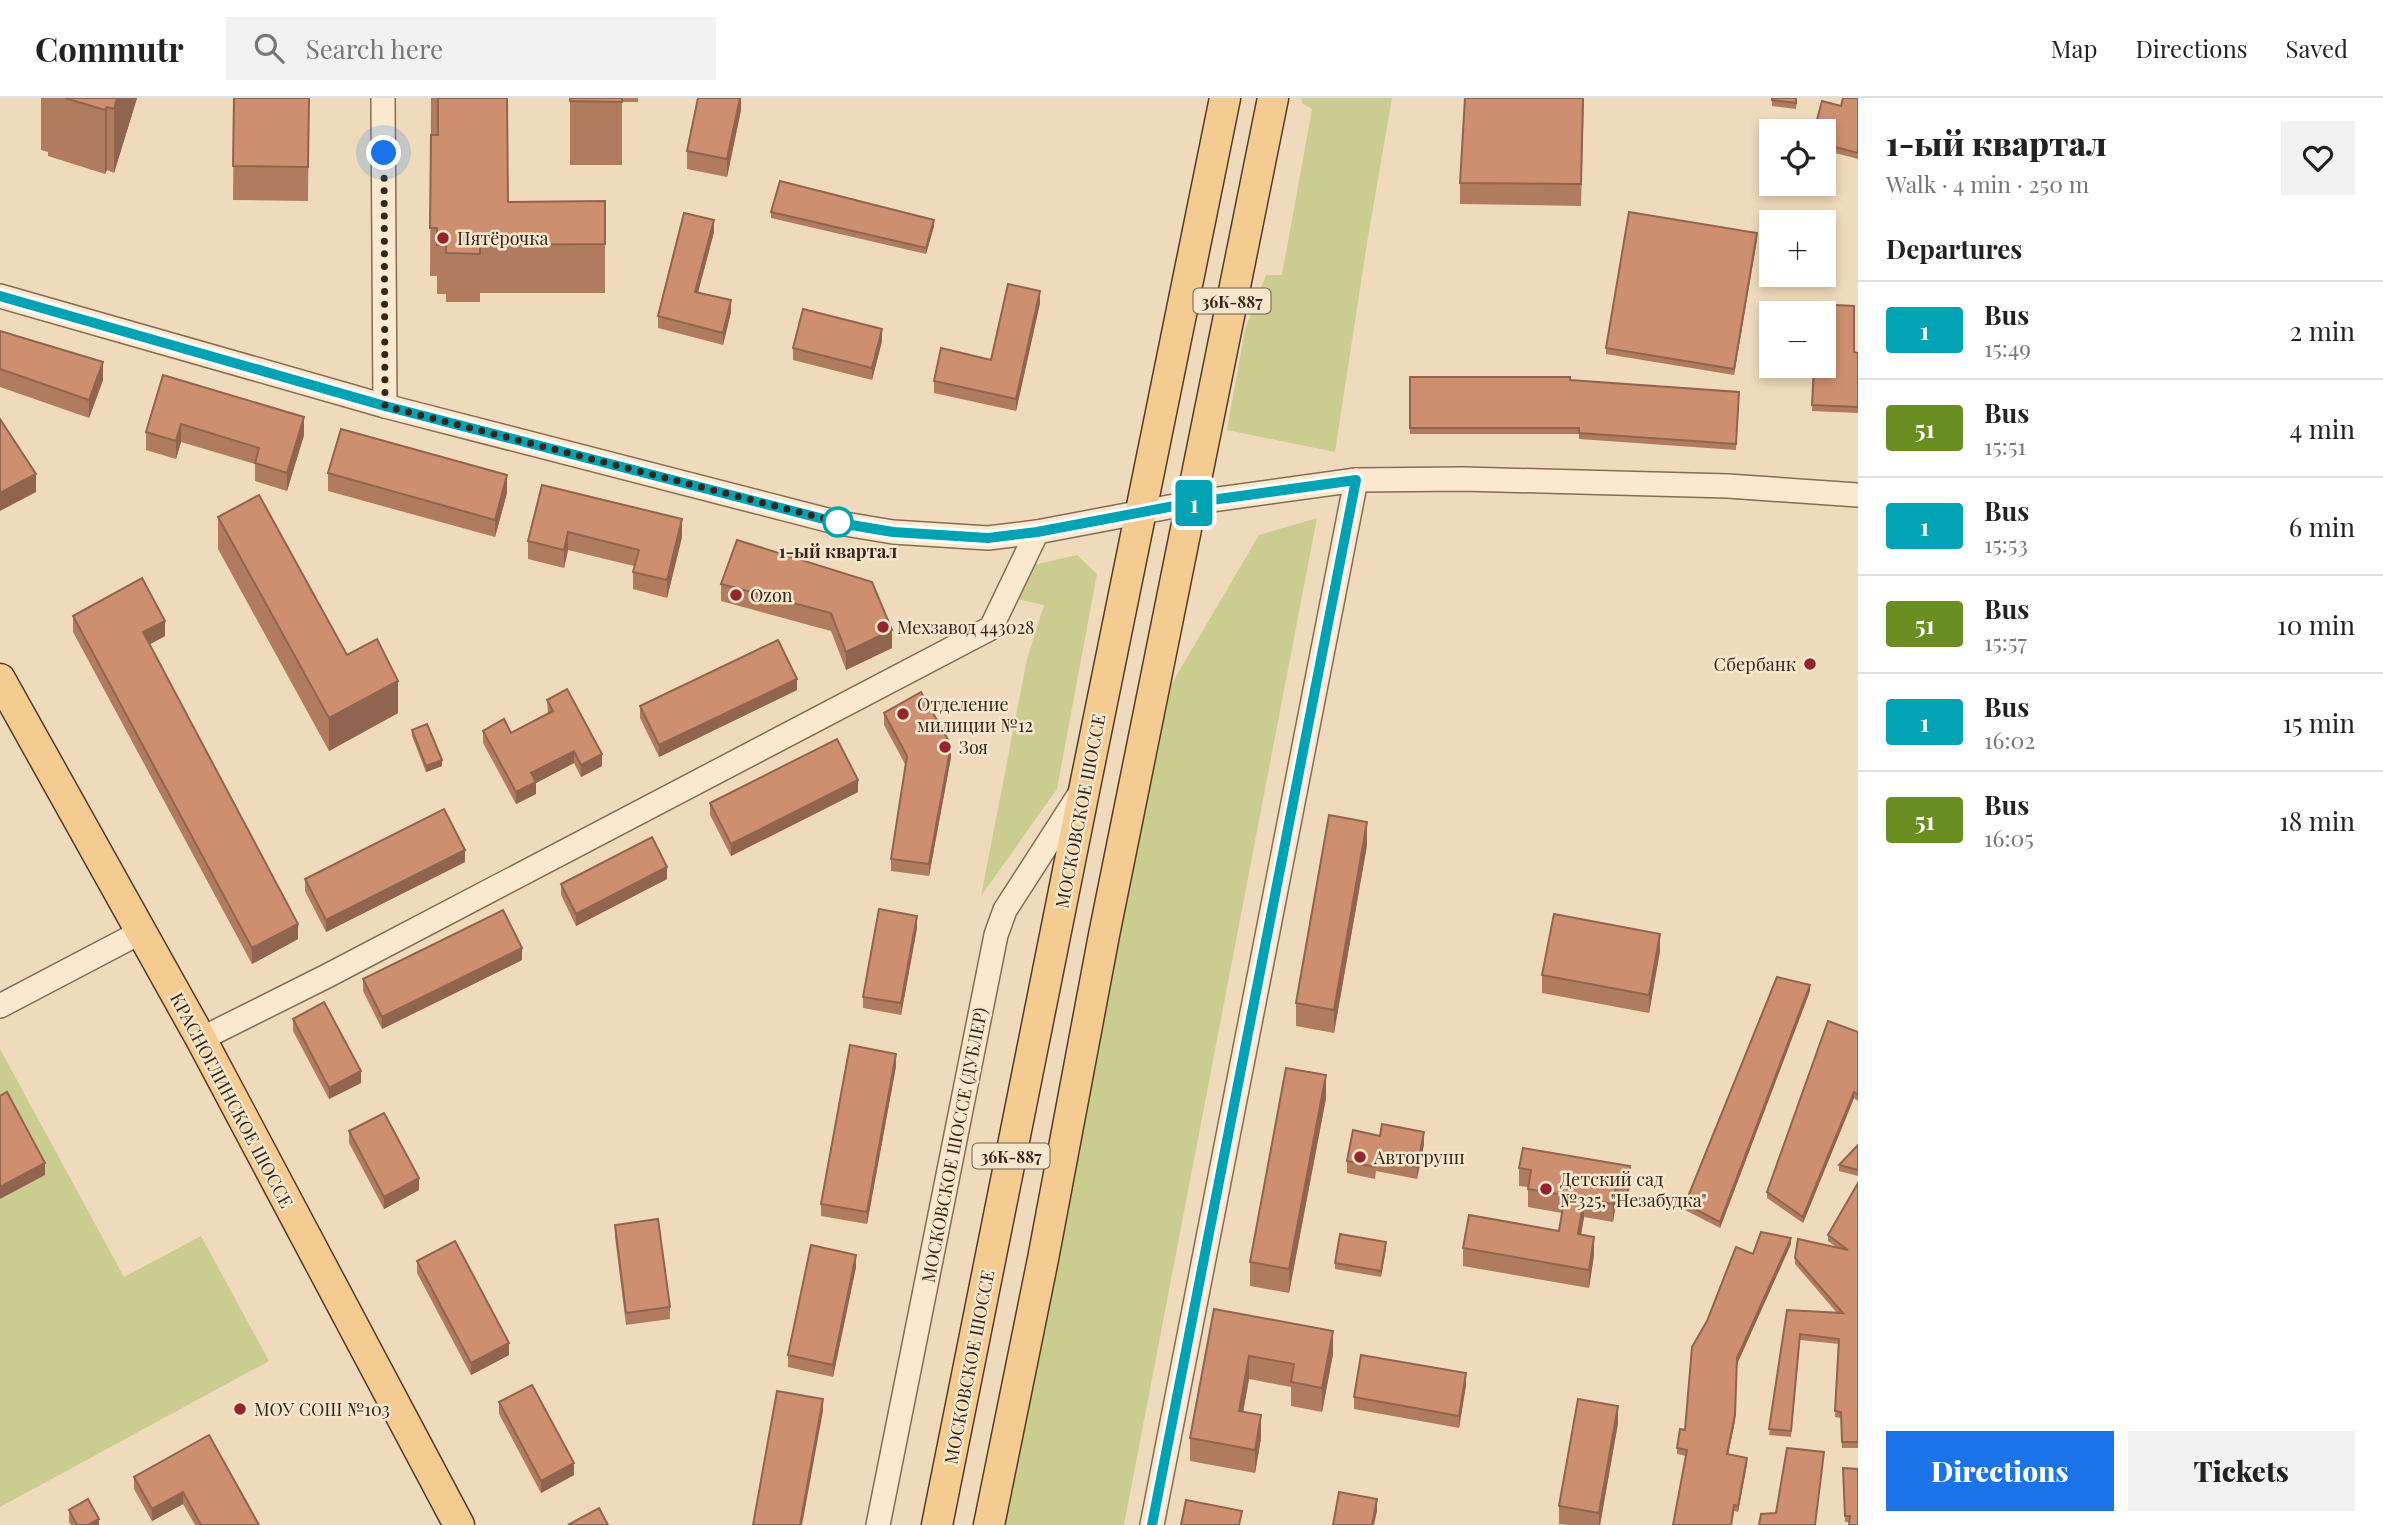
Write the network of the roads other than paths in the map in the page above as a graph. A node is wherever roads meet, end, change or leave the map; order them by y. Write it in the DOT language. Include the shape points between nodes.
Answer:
graph roads {
  1 [pos="383,98"];
  2 [pos="1225,98"];
  3 [pos="1273,98"];
  4 [pos="0,296"];
  5 [pos="385,406"];
  6 [pos="1356,480"];
  7 [pos="1858,495"];
  8 [pos="1190,503"];
  9 [pos="1141,511"];
  10 [pos="1037,532"];
  11 [pos="0,679"];
  12 [pos="1085,786"];
  13 [pos="141,932"];
  14 [pos="0,1006"];
  15 [pos="201,1039"];
  16 [pos="459,1525"];
  17 [pos="878,1525"];
  18 [pos="937,1525"];
  19 [pos="989,1525"];
  20 [pos="1152,1525"];
  1 -- 5 [label="street"];
  2 -- 9 [label="main road, МОСКОВСКОЕ ШОССЕ / 36К-887"];
  3 -- 8 [label="main road, 36К-887"];
  4 -- 5 [label="street"];
  5 -- 10 [label="street" via="839,523 893,532 988,538"];
  6 -- 7 [label="street" via="1728,486"];
  6 -- 8 [label="street"];
  6 -- 20 [label="street"];
  8 -- 9 [label="street"];
  8 -- 19 [label="main road, 36К-887"];
  9 -- 10 [label="street"];
  9 -- 12 [label="main road, МОСКОВСКОЕ ШОССЕ / 36К-887"];
  10 -- 15 [label="street" via="991,628"];
  11 -- 13 [label="main road, КРАСНОГЛИНСКОЕ ШОССЕ"];
  12 -- 17 [label="street, МОСКОВСКОЕ ШОССЕ (ДУБЛЕР)" via="1005,910 996,935"];
  12 -- 18 [label="main road, МОСКОВСКОЕ ШОССЕ / 36К-887"];
  13 -- 14 [label="street"];
  13 -- 15 [label="main road, КРАСНОГЛИНСКОЕ ШОССЕ"];
  15 -- 16 [label="main road, КРАСНОГЛИНСКОЕ ШОССЕ"];
}
